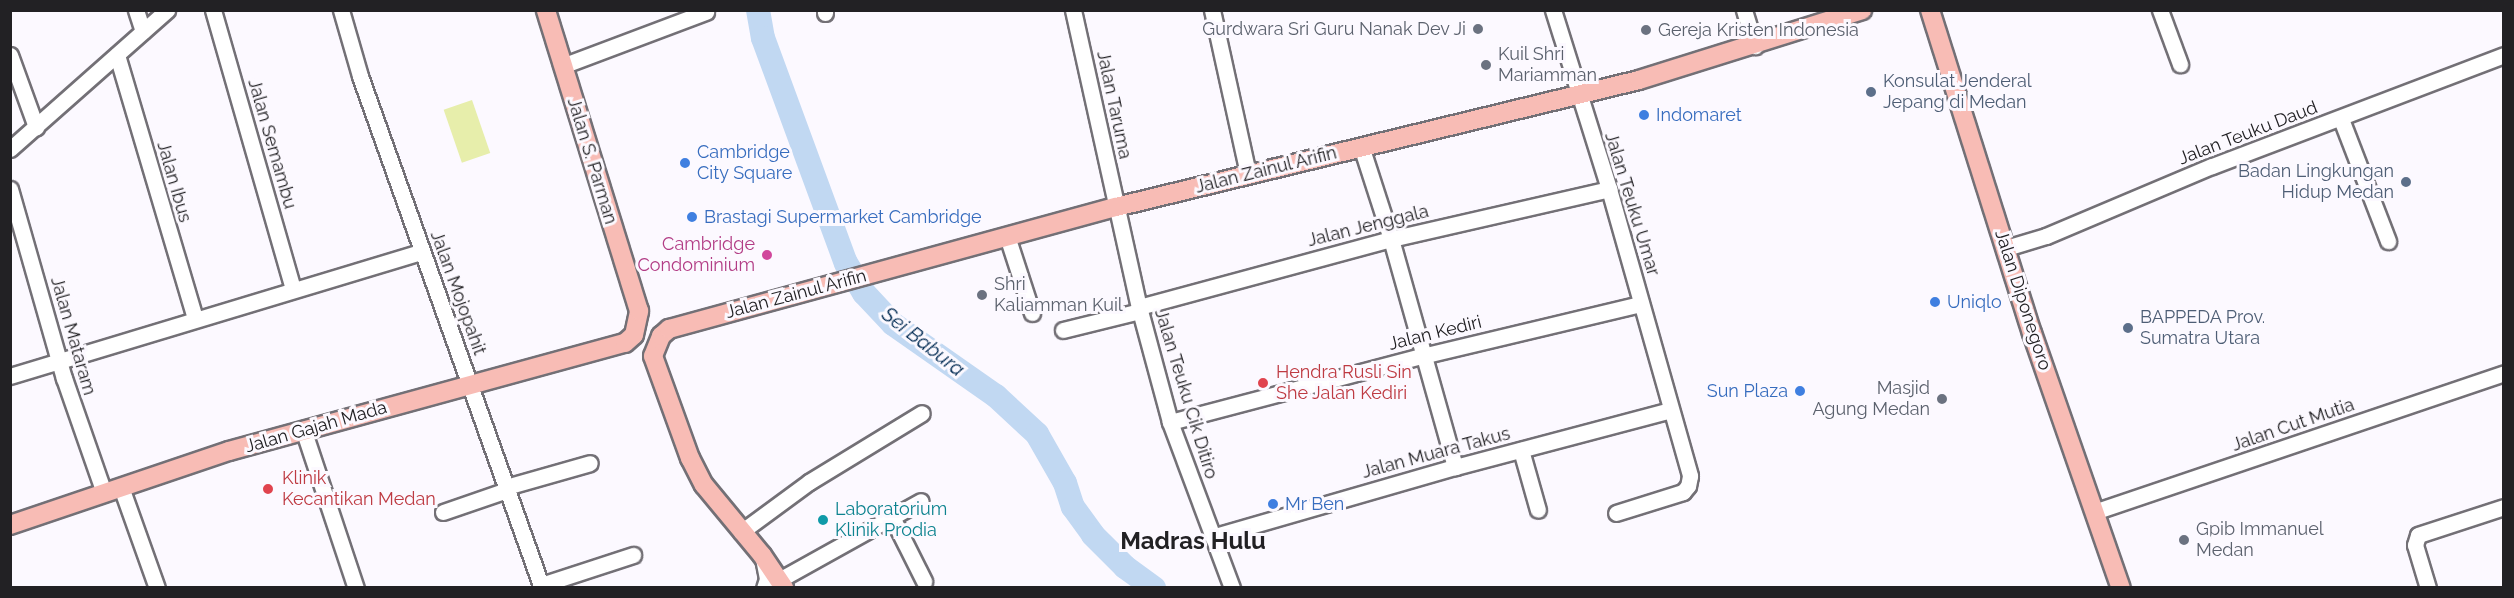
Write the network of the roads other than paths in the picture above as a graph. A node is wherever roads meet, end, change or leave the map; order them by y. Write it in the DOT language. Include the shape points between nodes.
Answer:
graph roads {
  1 [pos="136,10"];
  2 [pos="167,10"];
  3 [pos="213,10"];
  4 [pos="341,10"];
  5 [pos="546,10"];
  6 [pos="1074,10"];
  7 [pos="1212,10"];
  8 [pos="1553,10"];
  9 [pos="1744,10"];
  10 [pos="1863,10"];
  11 [pos="1930,10"];
  12 [pos="2160,10"];
  13 [pos="706,12"];
  14 [pos="143,31"];
  15 [pos="1753,41"];
  16 [pos="10,55"];
  17 [pos="117,55"];
  18 [pos="2504,55"];
  19 [pos="2180,64"];
  20 [pos="562,66"];
  21 [pos="1578,94"];
  22 [pos="2341,119"];
  23 [pos="36,127"];
  24 [pos="1361,146"];
  25 [pos="10,149"];
  26 [pos="1248,174"];
  27 [pos="10,189"];
  28 [pos="1609,189"];
  29 [pos="1116,207"];
  30 [pos="1007,236"];
  31 [pos="1390,239"];
  32 [pos="2388,241"];
  33 [pos="2006,248"];
  34 [pos="422,252"];
  35 [pos="293,289"];
  36 [pos="1641,304"];
  37 [pos="1139,309"];
  38 [pos="639,311"];
  39 [pos="1032,313"];
  40 [pos="195,319"];
  41 [pos="669,329"];
  42 [pos="1063,330"];
  43 [pos="625,343"];
  44 [pos="652,356"];
  45 [pos="1422,356"];
  46 [pos="59,360"];
  47 [pos="2504,373"];
  48 [pos="10,376"];
  49 [pos="470,384"];
  50 [pos="1670,410"];
  51 [pos="922,413"];
  52 [pos="1170,422"];
  53 [pos="303,429"];
  54 [pos="1521,450"];
  55 [pos="590,463"];
  56 [pos="1455,467"];
  57 [pos="122,487"];
  58 [pos="507,488"];
  59 [pos="104,493"];
  60 [pos="921,501"];
  61 [pos="2504,507"];
  62 [pos="1538,510"];
  63 [pos="443,512"];
  64 [pos="2094,512"];
  65 [pos="1616,513"];
  66 [pos="892,517"];
  67 [pos="10,525"];
  68 [pos="741,531"];
  69 [pos="1212,537"];
  70 [pos="633,555"];
  71 [pos="924,581"];
  72 [pos="775,585"];
  73 [pos="541,586"];
  74 [pos="157,588"];
  75 [pos="356,588"];
  76 [pos="1232,588"];
  77 [pos="2121,588"];
  78 [pos="2428,588"];
  1 -- 14 [label="street"];
  2 -- 14 [label="street"];
  3 -- 35 [label="street, Jalan Semambu"];
  4 -- 34 [label="street, Jalan Mojopahit"];
  5 -- 20 [label="main road, Jalan S. Parman"];
  6 -- 29 [label="street, Jalan Taruma"];
  7 -- 26 [label="street"];
  8 -- 21 [label="street, Jalan Teuku Umar"];
  9 -- 15 [label="street"];
  10 -- 15 [label="main road, Jalan Zainul Arifin"];
  11 -- 33 [label="main road, Jalan Diponegoro"];
  12 -- 19 [label="street"];
  13 -- 20 [label="street"];
  14 -- 17 [label="street"];
  15 -- 21 [label="main road, Jalan Zainul Arifin" via="1708,61"];
  16 -- 23 [label="street"];
  17 -- 23 [label="street"];
  17 -- 40 [label="street, Jalan Ibus"];
  18 -- 22 [label="street, Jalan Teuku Daud"];
  20 -- 38 [label="main road, Jalan S. Parman"];
  21 -- 24 [label="main road, Jalan Zainul Arifin"];
  21 -- 28 [label="street, Jalan Teuku Umar"];
  22 -- 32 [label="street"];
  22 -- 33 [label="street, Jalan Teuku Daud" via="2212,166 2046,236"];
  23 -- 25 [label="street"];
  24 -- 26 [label="main road, Jalan Zainul Arifin"];
  24 -- 31 [label="street"];
  26 -- 29 [label="main road, Jalan Zainul Arifin"];
  27 -- 46 [label="street, Jalan Mataram"];
  28 -- 31 [label="street, Jalan Jenggala"];
  28 -- 36 [label="street, Jalan Teuku Umar"];
  29 -- 30 [label="main road, Jalan Zainul Arifin"];
  29 -- 37 [label="street, Jalan Teuku Cik Ditiro"];
  30 -- 39 [label="street"];
  30 -- 41 [label="main road, Jalan Zainul Arifin"];
  31 -- 37 [label="street, Jalan Jenggala"];
  31 -- 45 [label="street"];
  33 -- 64 [label="main road, Jalan Diponegoro"];
  34 -- 35 [label="street"];
  34 -- 49 [label="street, Jalan Mojopahit"];
  35 -- 40 [label="street"];
  36 -- 45 [label="street, Jalan Kediri"];
  36 -- 50 [label="street, Jalan Teuku Umar"];
  37 -- 42 [label="street, Jalan Jenggala"];
  37 -- 52 [label="street, Jalan Teuku Cik Ditiro"];
  38 -- 41 [label="main road" via="652,324"];
  38 -- 43 [label="main road" via="636,331"];
  40 -- 46 [label="street"];
  41 -- 44 [label="main road" via="661,336"];
  43 -- 44 [label="main road" via="637,345"];
  43 -- 49 [label="main road, Jalan Gajah Mada"];
  44 -- 68 [label="main road" via="704,485"];
  45 -- 52 [label="street, Jalan Kediri"];
  45 -- 56 [label="street"];
  46 -- 48 [label="street"];
  46 -- 59 [label="street, Jalan Mataram"];
  47 -- 64 [label="street, Jalan Cut Mutia"];
  49 -- 53 [label="main road, Jalan Gajah Mada"];
  49 -- 58 [label="street, Jalan Mojopahit"];
  50 -- 54 [label="street, Jalan Muara Takus"];
  50 -- 65 [label="street, Jalan Teuku Umar" via="1689,476 1688,486 1683,492"];
  51 -- 68 [label="street" via="809,482"];
  52 -- 69 [label="street, Jalan Teuku Cik Ditiro"];
  53 -- 57 [label="main road, Jalan Gajah Mada"];
  53 -- 75 [label="street"];
  54 -- 56 [label="street, Jalan Muara Takus"];
  54 -- 62 [label="street"];
  55 -- 58 [label="street"];
  56 -- 69 [label="street, Jalan Muara Takus"];
  57 -- 59 [label="main road, Jalan Gajah Mada"];
  57 -- 74 [label="street"];
  58 -- 63 [label="street"];
  58 -- 73 [label="street, Jalan Mojopahit"];
  59 -- 67 [label="main road, Jalan Gajah Mada"];
  60 -- 66 [label="street"];
  61 -- 78 [label="street" via="2418,535 2415,545"];
  64 -- 77 [label="main road, Jalan Diponegoro"];
  66 -- 71 [label="street"];
  66 -- 72 [label="street"];
  68 -- 72 [label="main road" via="762,555"];
  69 -- 76 [label="street, Jalan Teuku Cik Ditiro"];
  70 -- 73 [label="street"];
}
